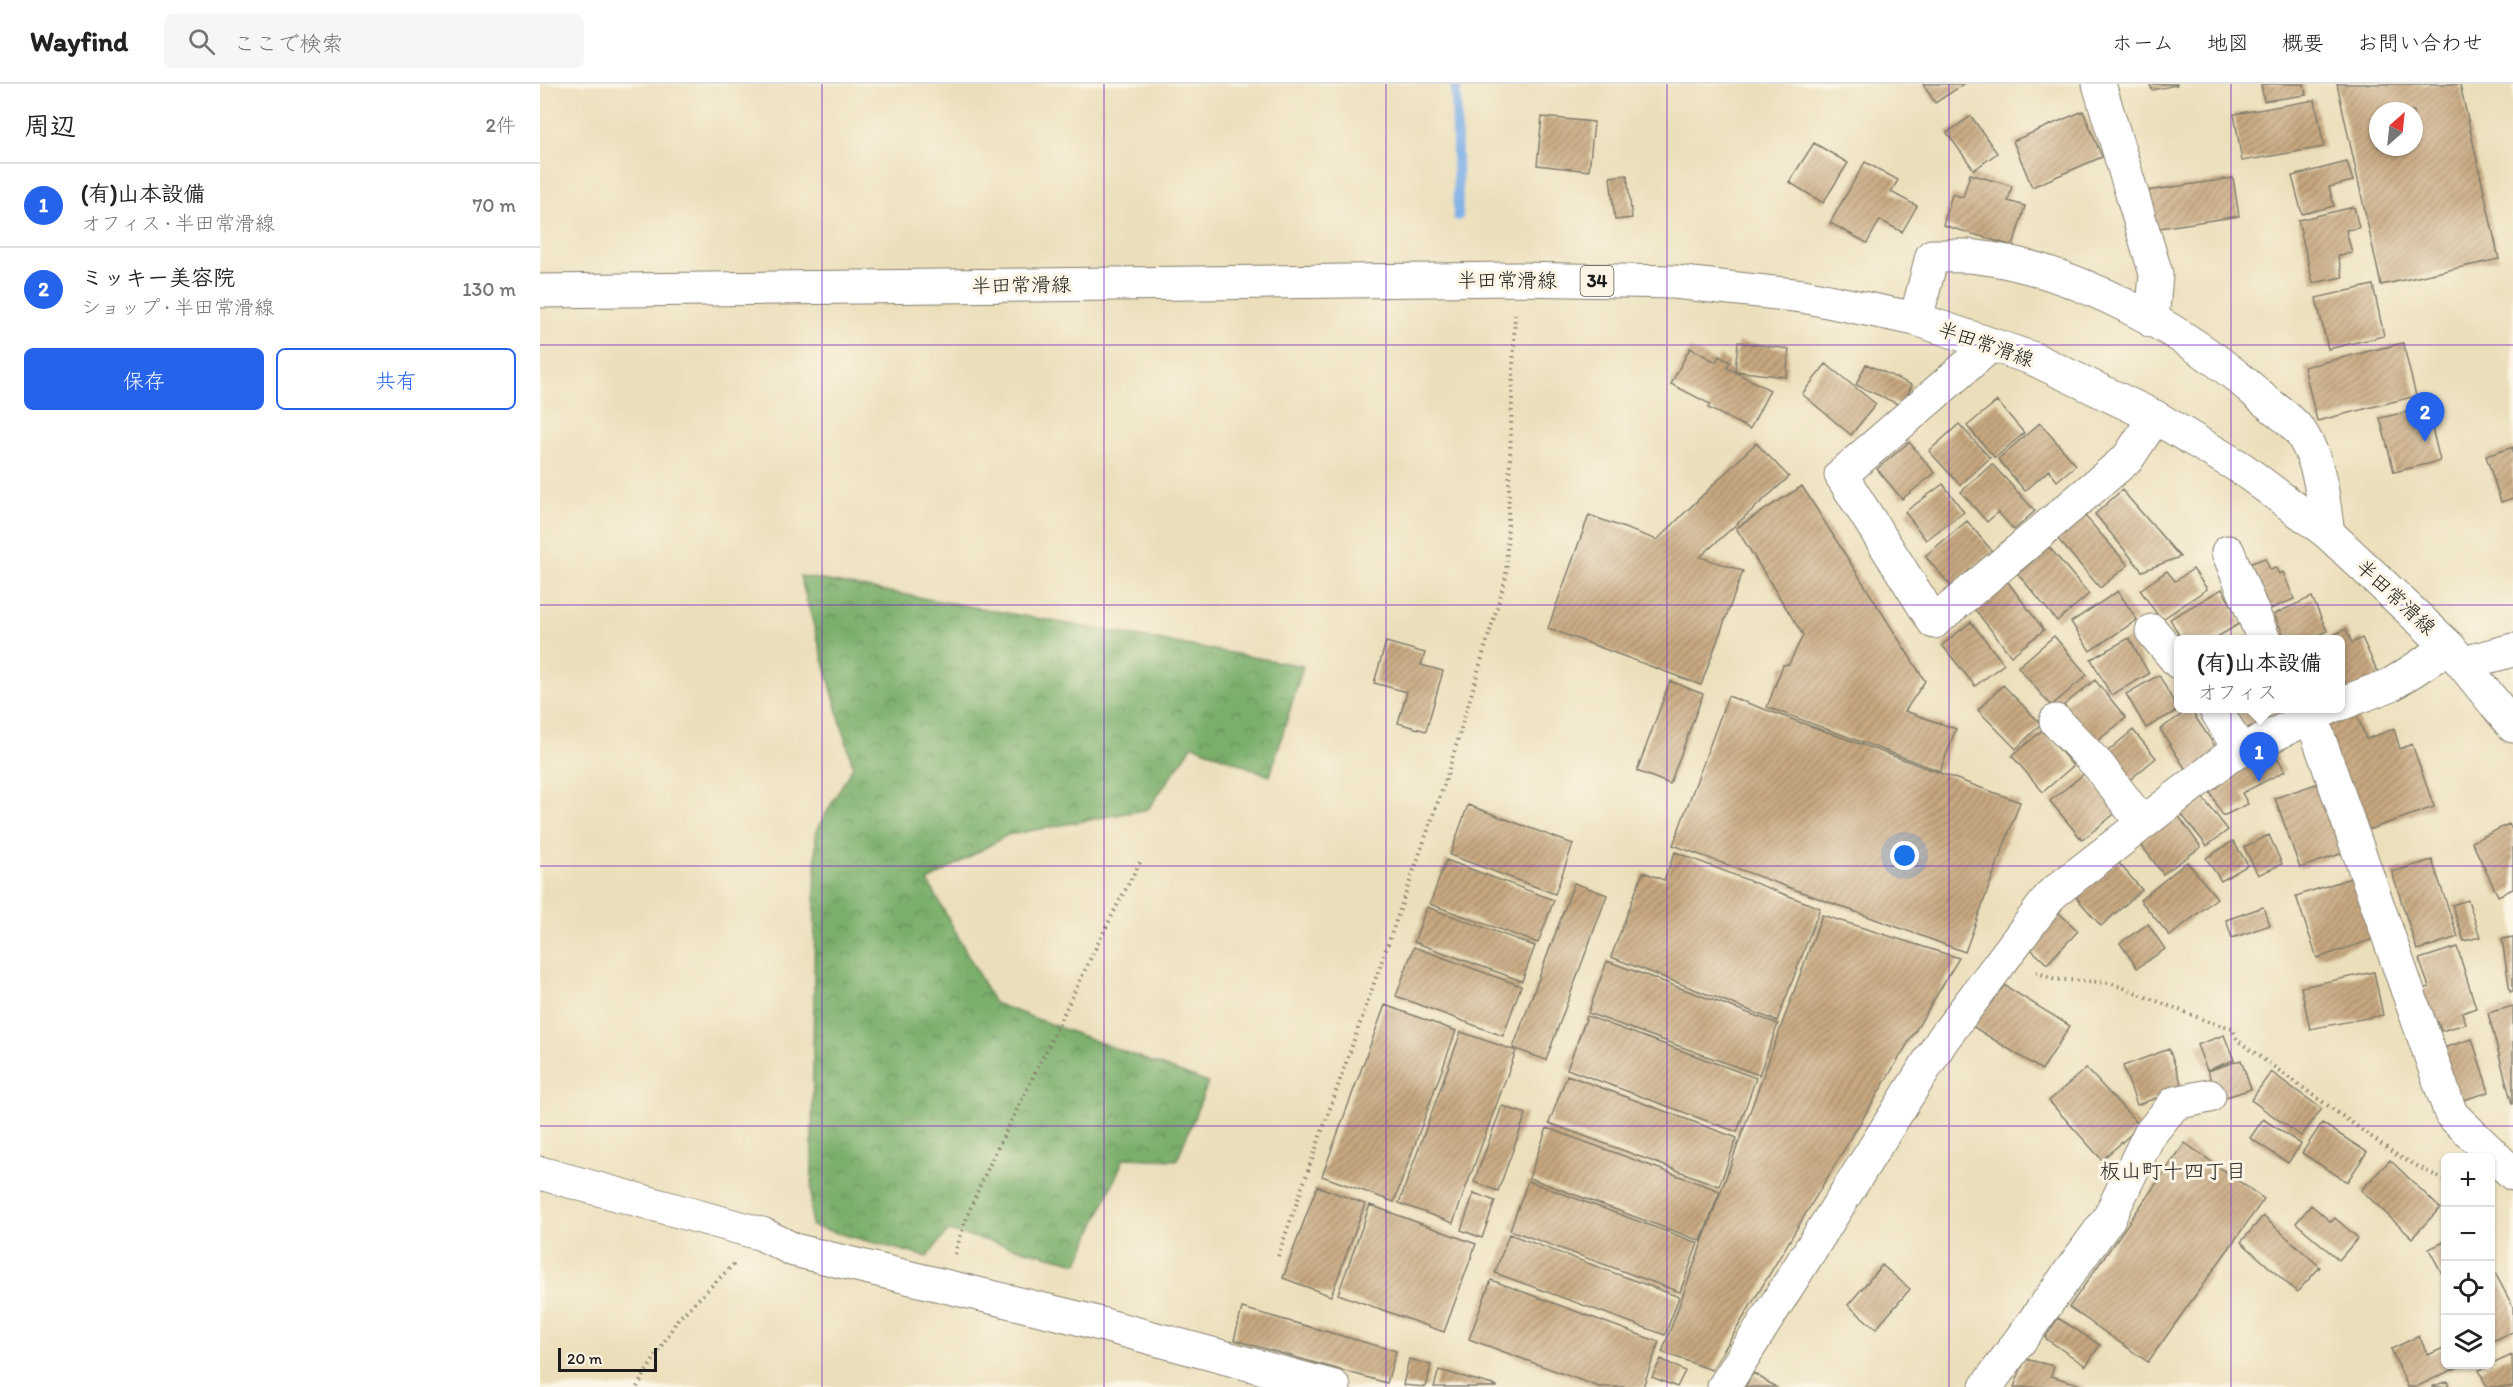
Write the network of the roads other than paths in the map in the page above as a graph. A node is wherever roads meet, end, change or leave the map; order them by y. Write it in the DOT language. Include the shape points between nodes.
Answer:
graph roads {
  1 [pos="2099,84"];
  2 [pos="540,291"];
  3 [pos="1916,319"];
  4 [pos="2152,321"];
  5 [pos="1990,345"];
  6 [pos="2155,417"];
  7 [pos="2328,532"];
  8 [pos="2229,552"];
  9 [pos="2152,632"];
  10 [pos="2262,635"];
  11 [pos="2513,650"];
  12 [pos="2457,655"];
  13 [pos="2174,657"];
  14 [pos="2345,701"];
  15 [pos="2218,713"];
  16 [pos="2312,713"];
  17 [pos="2314,713"];
  18 [pos="2056,720"];
  19 [pos="2513,726"];
  20 [pos="2240,751"];
  21 [pos="2142,823"];
  22 [pos="2209,1096"];
  23 [pos="540,1173"];
  24 [pos="2513,1174"];
  25 [pos="1335,1387"];
  26 [pos="1724,1387"];
  27 [pos="1986,1387"];
  1 -- 4 [label="street" via="2156,274"];
  2 -- 3 [label="street, 半田常滑線 / 34" via="1516,279 1674,282 1803,296"];
  3 -- 4 [label="street" via="1932,256 1977,256 2042,272 2113,299"];
  3 -- 5 [label="street, 半田常滑線 / 34"];
  4 -- 7 [label="street" via="2181,336 2242,379 2302,434 2317,466"];
  5 -- 6 [label="street, 半田常滑線 / 34" via="2034,359"];
  5 -- 6 [label="street" via="1841,475 1934,622 2128,458"];
  6 -- 7 [label="street, 半田常滑線 / 34" via="2241,468"];
  7 -- 12 [label="street, 半田常滑線 / 34"];
  8 -- 10 [label="street"];
  9 -- 13 [label="street"];
  11 -- 12 [label="street"];
  12 -- 14 [label="street"];
  12 -- 19 [label="street, 半田常滑線 / 34"];
  15 -- 20 [label="street"];
  16 -- 20 [label="street"];
  17 -- 24 [label="street" via="2451,1114"];
  18 -- 21 [label="street" via="2099,766"];
  20 -- 21 [label="street"];
  21 -- 26 [label="street" via="2052,894 2002,957 1943,1039"];
  22 -- 27 [label="street" via="2175,1103 2149,1135 2109,1218"];
  23 -- 25 [label="street" via="758,1233 794,1250"];
}
